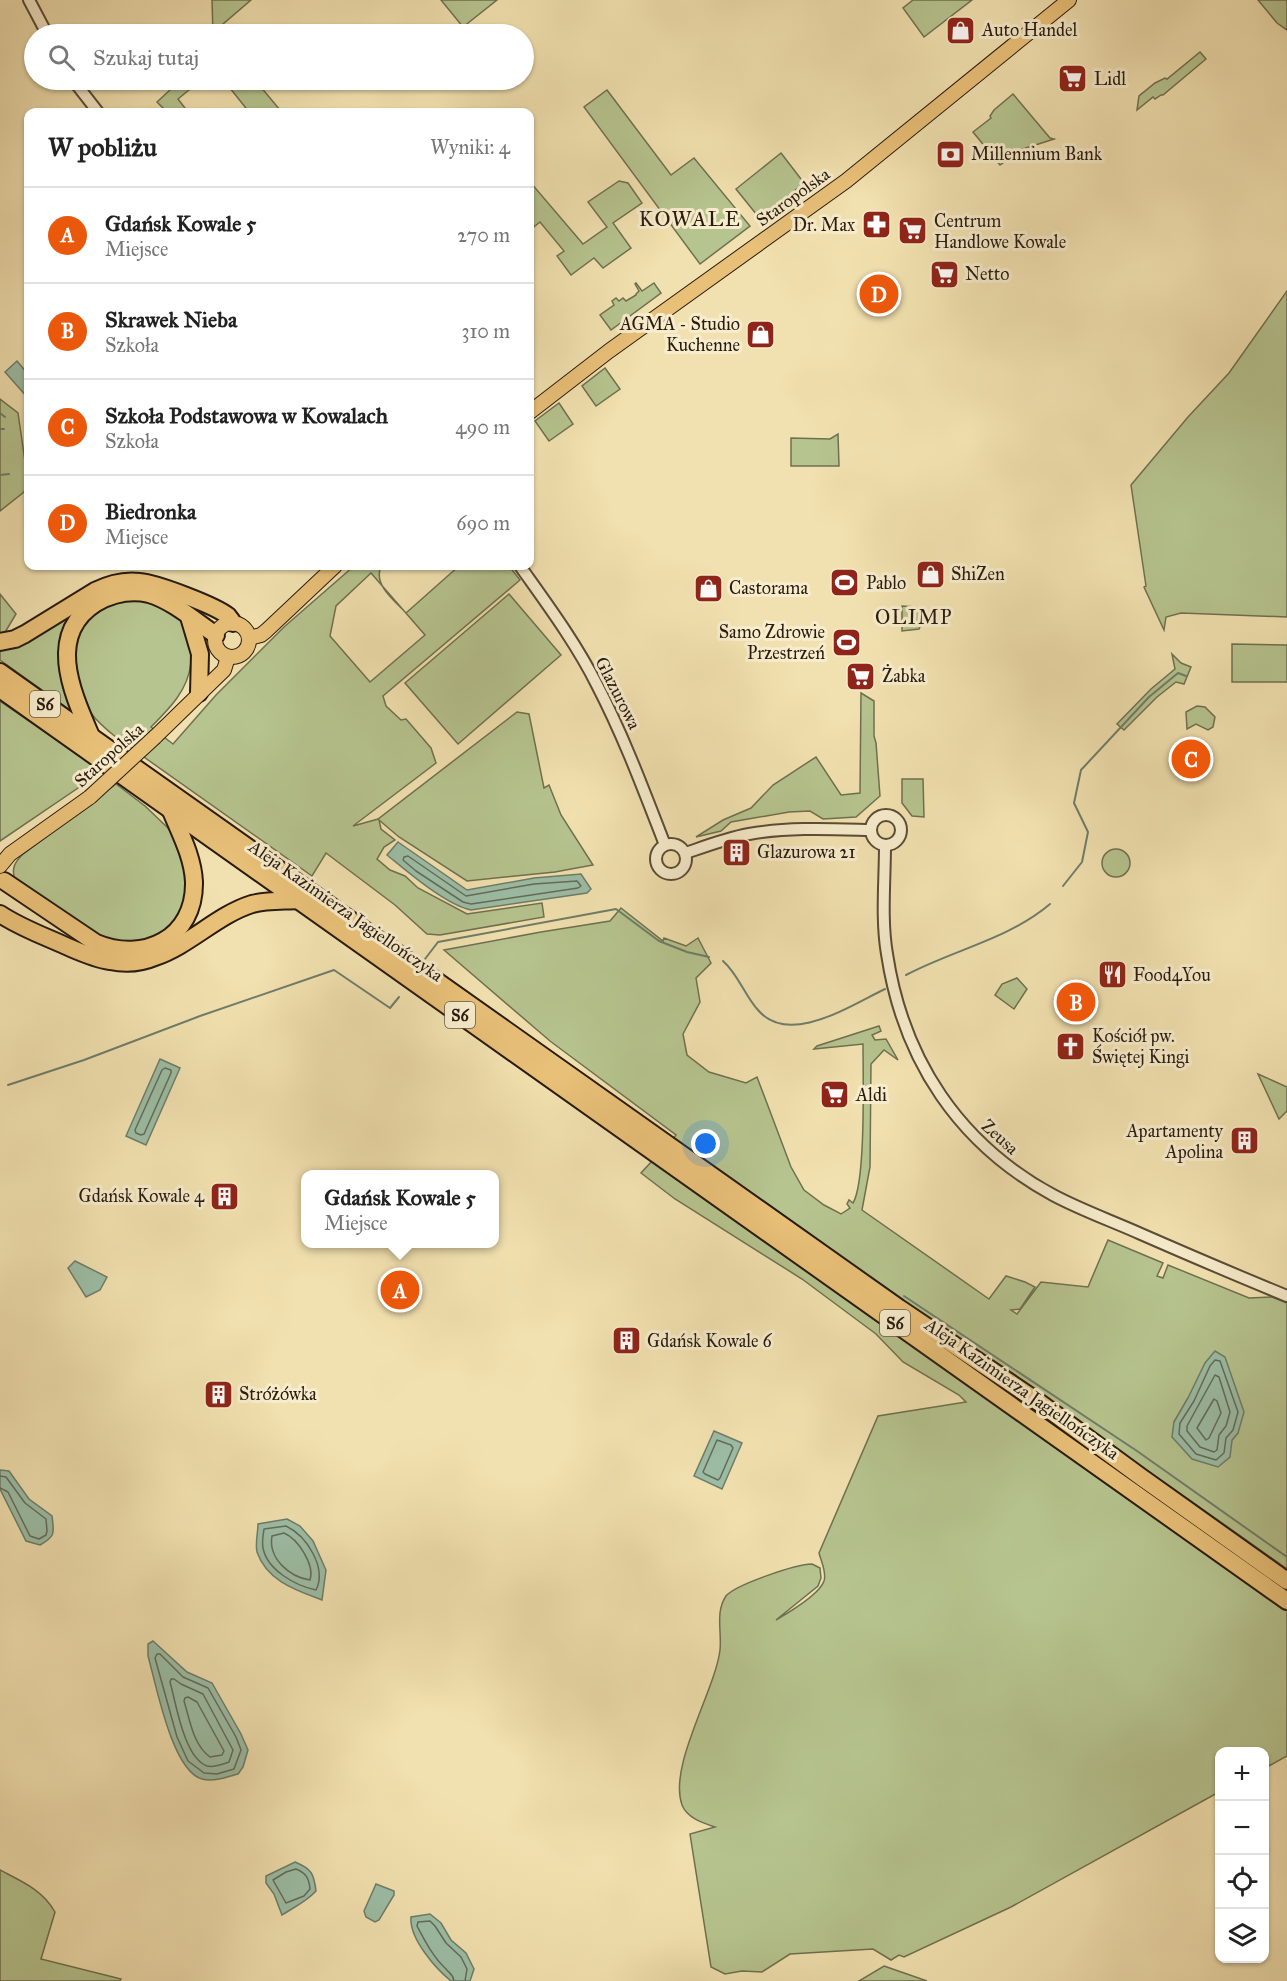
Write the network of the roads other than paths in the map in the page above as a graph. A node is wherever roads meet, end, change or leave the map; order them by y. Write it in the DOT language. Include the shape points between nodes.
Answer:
graph roads {
  1 [pos="29,0"];
  2 [pos="1069,0"];
  3 [pos="42,24"];
  4 [pos="81,90"];
  5 [pos="95,108"];
  6 [pos="534,409"];
  7 [pos="330,570"];
  8 [pos="523,570"];
  9 [pos="189,617"];
  10 [pos="233,623"];
  11 [pos="216,635"];
  12 [pos="249,638"];
  13 [pos="0,642"];
  14 [pos="228,657"];
  15 [pos="0,672"];
  16 [pos="0,689"];
  17 [pos="199,693"];
  18 [pos="91,736"];
  19 [pos="171,811"];
  20 [pos="870,830"];
  21 [pos="665,845"];
  22 [pos="885,845"];
  23 [pos="686,853"];
  24 [pos="1,878"];
  25 [pos="298,900"];
  26 [pos="0,914"];
  27 [pos="1287,1296"];
  28 [pos="1287,1581"];
  29 [pos="1287,1601"];
  1 -- 3 [label="street"];
  2 -- 6 [label="main road, Staropolska" via="846,181"];
  4 -- 5 [label="street"];
  7 -- 12 [label="main road, Staropolska" via="266,631"];
  8 -- 21 [label="street, Glazurowa" via="596,683 621,733"];
  9 -- 11 [label="highway"];
  9 -- 17 [label="highway" via="200,654"];
  9 -- 18 [label="highway" via="151,595 129,592 103,599 81,616 68,642 67,674"];
  10 -- 11 [label="main road" via="223,626"];
  10 -- 12 [label="main road" via="244,628"];
  10 -- 13 [label="highway" via="217,610 156,585 126,582 104,586 25,634"];
  11 -- 14 [label="main road" via="216,646"];
  12 -- 14 [label="main road, Staropolska" via="244,653"];
  14 -- 17 [label="main road, Staropolska" via="224,670"];
  15 -- 18 [label="highway, Aleja Kazimierza Jagiellończyka / S6"];
  16 -- 19 [label="highway, Aleja Kazimierza Jagiellończyka / S6"];
  17 -- 24 [label="main road, Staropolska, bridge" via="90,797 10,854"];
  18 -- 28 [label="highway, Aleja Kazimierza Jagiellończyka / S6"];
  19 -- 24 [label="highway" via="191,863 193,894 185,919 151,948 127,951 96,943"];
  19 -- 25 [label="highway, Aleja Kazimierza Jagiellończyka / S6"];
  20 -- 22 [label="street" via="875,841"];
  20 -- 22 [label="street" via="880,816 897,819 900,836"];
  20 -- 23 [label="street" via="767,831"];
  21 -- 23 [label="street" via="677,845"];
  21 -- 23 [label="street" via="656,859 666,873 672,875 682,870"];
  22 -- 27 [label="street, Zeusa" via="886,952 899,1011 928,1076 966,1129 1005,1164 1054,1196"];
  25 -- 26 [label="highway" via="250,905 156,957 121,963 91,956"];
  25 -- 29 [label="highway, Aleja Kazimierza Jagiellończyka / S6"];
}
